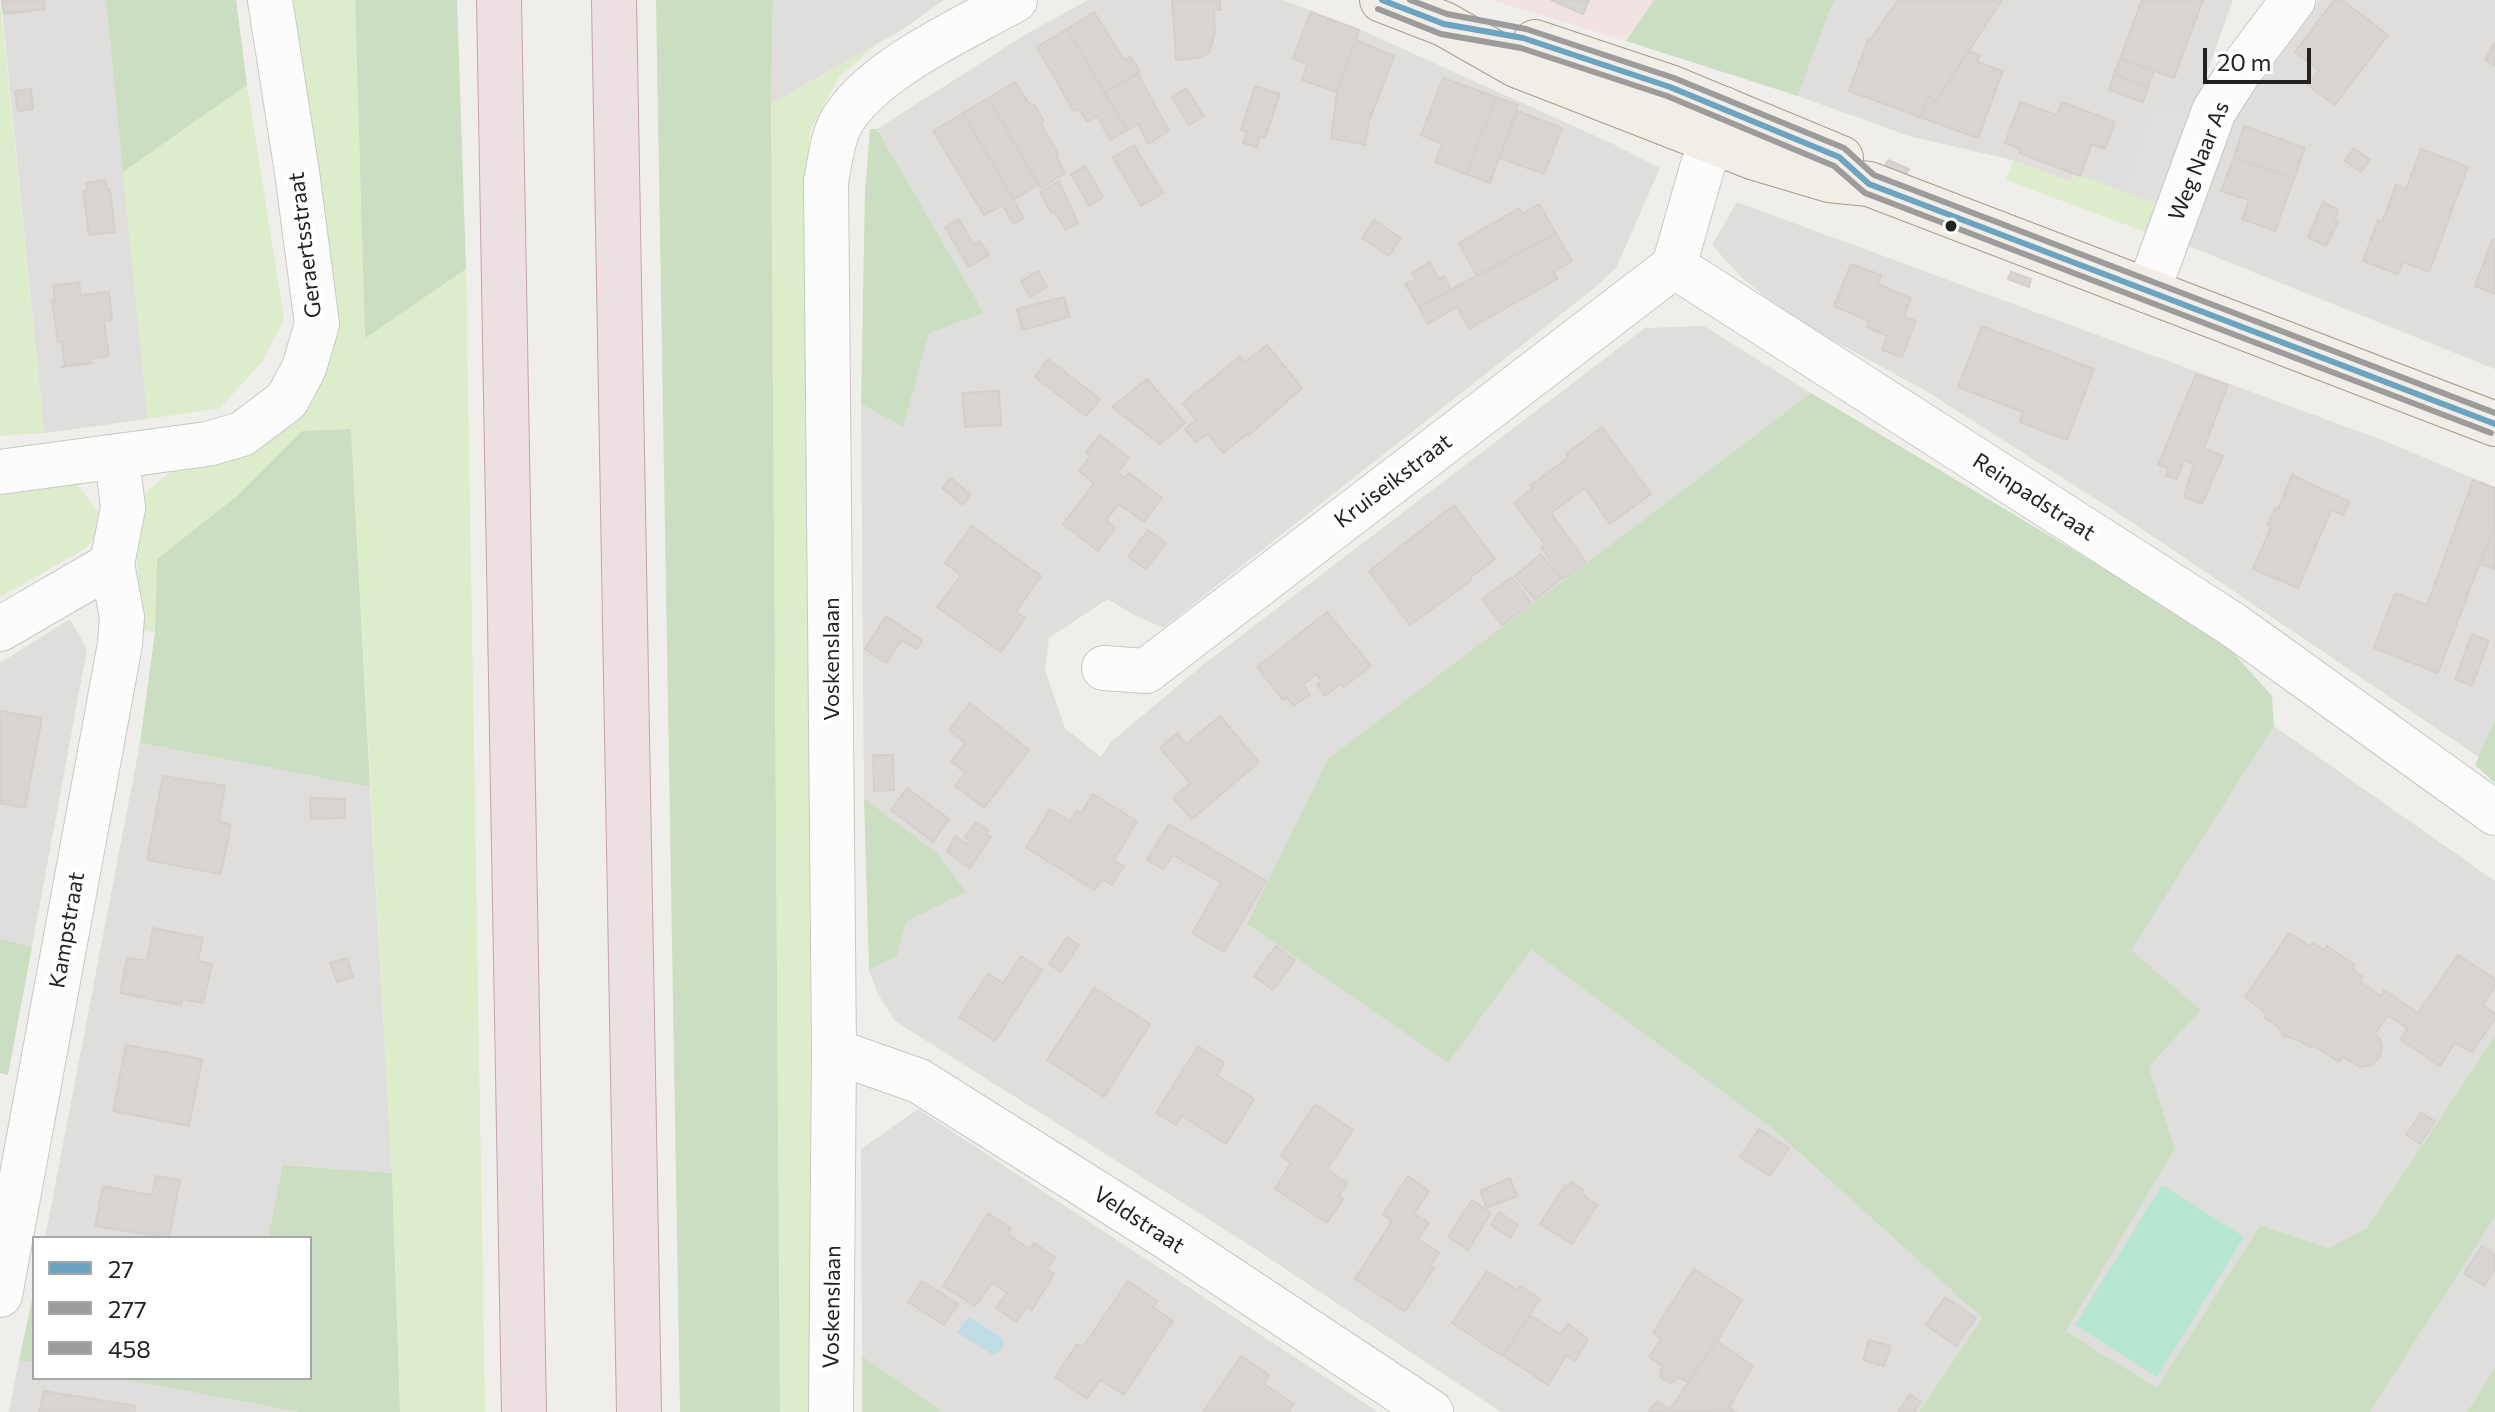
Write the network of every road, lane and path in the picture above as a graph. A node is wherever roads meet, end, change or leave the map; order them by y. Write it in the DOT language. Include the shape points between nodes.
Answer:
graph roads {
  1 [pos="270,0"];
  2 [pos="499,0"];
  3 [pos="614,0"];
  4 [pos="1015,0"];
  5 [pos="1382,0"];
  6 [pos="2293,0"];
  7 [pos="1434,14"];
  8 [pos="1718,125"];
  9 [pos="1674,266"];
  10 [pos="2148,291"];
  11 [pos="2495,424"];
  12 [pos="117,457"];
  13 [pos="0,472"];
  14 [pos="112,564"];
  15 [pos="0,629"];
  16 [pos="1104,668"];
  17 [pos="2495,813"];
  18 [pos="834,1051"];
  19 [pos="0,1295"];
  20 [pos="524,1412"];
  21 [pos="639,1412"];
  22 [pos="831,1412"];
  23 [pos="1431,1412"];
  1 -- 12 [label="street, Geraertsstraat" via="317,324 304,368 287,400 242,434"];
  2 -- 20 [label="highway"];
  3 -- 21 [label="highway"];
  4 -- 18 [label="street, Voskenslaan" via="909,59 872,86 841,122 826,181"];
  5 -- 7 [label="main road"];
  6 -- 10 [label="street, Weg Naar As" via="2214,111"];
  7 -- 8 [label="main road" via="1516,65"];
  8 -- 9 [label="street"];
  8 -- 10 [label="main road" via="1755,158 1829,180 1869,184"];
  9 -- 16 [label="street, Kruiseikstraat" via="1146,671"];
  9 -- 17 [label="street, Reinpadstraat" via="2232,624"];
  10 -- 11 [label="main road"];
  12 -- 13 [label="street, Geraertsstraat"];
  12 -- 14 [label="street" via="123,508"];
  14 -- 15 [label="street"];
  14 -- 19 [label="street, Kampstraat" via="122,617 120,644"];
  18 -- 22 [label="street, Voskenslaan"];
  18 -- 23 [label="street, Veldstraat" via="919,1081"];
}
